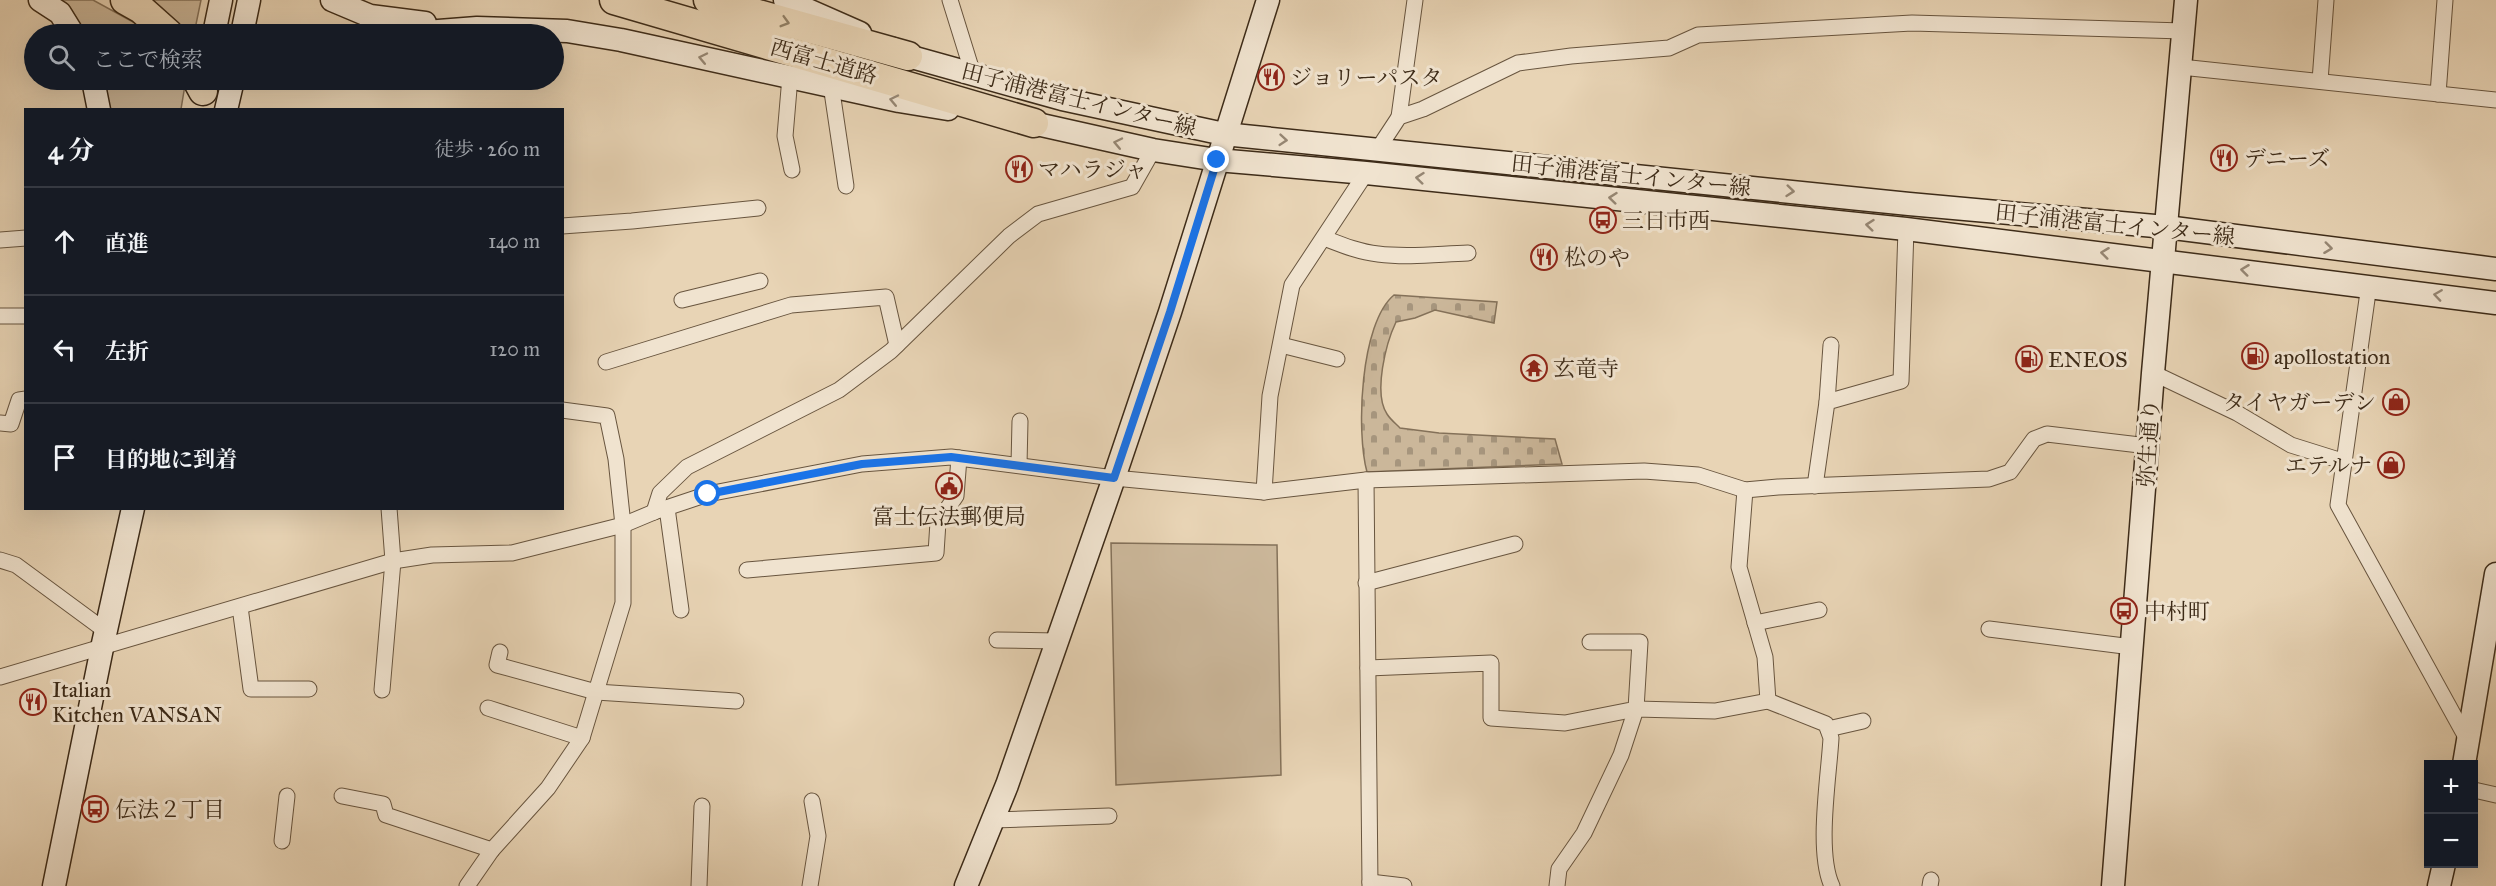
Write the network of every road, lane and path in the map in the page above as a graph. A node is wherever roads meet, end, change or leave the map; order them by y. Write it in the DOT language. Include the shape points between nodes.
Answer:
graph roads {
  1 [pos="40,0"];
  2 [pos="125,0"];
  3 [pos="221,0"];
  4 [pos="249,0"];
  5 [pos="332,0"];
  6 [pos="614,0"];
  7 [pos="708,0"];
  8 [pos="785,0"];
  9 [pos="950,0"];
  10 [pos="1268,0"];
  11 [pos="1415,0"];
  12 [pos="2186,0"];
  13 [pos="2326,0"];
  14 [pos="2445,0"];
  15 [pos="67,24"];
  16 [pos="158,24"];
  17 [pos="216,24"];
  18 [pos="244,24"];
  19 [pos="448,24"];
  20 [pos="564,31"];
  21 [pos="2183,31"];
  22 [pos="908,56"];
  23 [pos="2181,67"];
  24 [pos="973,74"];
  25 [pos="790,77"];
  26 [pos="2320,81"];
  27 [pos="831,86"];
  28 [pos="95,90"];
  29 [pos="232,90"];
  30 [pos="2438,94"];
  31 [pos="2496,100"];
  32 [pos="99,108"];
  33 [pos="227,108"];
  34 [pos="1399,117"];
  35 [pos="1034,123"];
  36 [pos="1224,134"];
  37 [pos="1378,149"];
  38 [pos="1154,150"];
  39 [pos="1217,160"];
  40 [pos="792,170"];
  41 [pos="1366,173"];
  42 [pos="846,186"];
  43 [pos="758,208"];
  44 [pos="564,226"];
  45 [pos="2166,227"];
  46 [pos="1906,229"];
  47 [pos="24,238"];
  48 [pos="1324,238"];
  49 [pos="0,240"];
  50 [pos="1468,253"];
  51 [pos="2164,260"];
  52 [pos="2496,269"];
  53 [pos="760,281"];
  54 [pos="2369,285"];
  55 [pos="682,300"];
  56 [pos="2496,303"];
  57 [pos="0,316"];
  58 [pos="24,316"];
  59 [pos="897,345"];
  60 [pos="1281,345"];
  61 [pos="1831,345"];
  62 [pos="1337,359"];
  63 [pos="606,362"];
  64 [pos="2153,373"];
  65 [pos="24,399"];
  66 [pos="1827,402"];
  67 [pos="564,410"];
  68 [pos="1020,422"];
  69 [pos="0,423"];
  70 [pos="2148,446"];
  71 [pos="959,458"];
  72 [pos="2342,461"];
  73 [pos="1019,465"];
  74 [pos="1114,478"];
  75 [pos="1366,480"];
  76 [pos="1815,486"];
  77 [pos="1745,490"];
  78 [pos="1264,492"];
  79 [pos="133,510"];
  80 [pos="389,510"];
  81 [pos="660,510"];
  82 [pos="623,525"];
  83 [pos="1515,544"];
  84 [pos="0,560"];
  85 [pos="393,561"];
  86 [pos="747,570"];
  87 [pos="2496,574"];
  88 [pos="1366,583"];
  89 [pos="240,607"];
  90 [pos="681,610"];
  91 [pos="1819,610"];
  92 [pos="1755,623"];
  93 [pos="1989,629"];
  94 [pos="105,640"];
  95 [pos="997,640"];
  96 [pos="1058,641"];
  97 [pos="1590,642"];
  98 [pos="2132,647"];
  99 [pos="500,652"];
  100 [pos="1368,668"];
  101 [pos="0,677"];
  102 [pos="309,689"];
  103 [pos="382,690"];
  104 [pos="596,692"];
  105 [pos="736,701"];
  106 [pos="1768,701"];
  107 [pos="488,708"];
  108 [pos="1636,709"];
  109 [pos="1863,721"];
  110 [pos="1828,729"];
  111 [pos="582,738"];
  112 [pos="2468,741"];
  113 [pos="2465,760"];
  114 [pos="2478,791"];
  115 [pos="2496,795"];
  116 [pos="287,796"];
  117 [pos="342,796"];
  118 [pos="812,801"];
  119 [pos="702,806"];
  120 [pos="1109,816"];
  121 [pos="993,820"];
  122 [pos="282,841"];
  123 [pos="492,850"];
  124 [pos="2443,868"];
  125 [pos="1370,884"];
  126 [pos="54,886"];
  127 [pos="467,886"];
  128 [pos="699,886"];
  129 [pos="810,886"];
  130 [pos="966,886"];
  131 [pos="1404,886"];
  132 [pos="1557,886"];
  133 [pos="1832,886"];
  134 [pos="2113,886"];
  135 [pos="2439,886"];
  1 -- 15 [label="main road" via="60,13"];
  2 -- 16 [label="highway"];
  3 -- 17 [label="main road"];
  4 -- 18 [label="main road"];
  5 -- 19 [label="main road" via="370,16"];
  6 -- 35 [label="highway, 西富士道路"];
  7 -- 22 [label="highway, 西富士道路, one-way"];
  8 -- 22 [label="main road, 田子浦港富士インター線"];
  9 -- 24 [label="street"];
  10 -- 36 [label="main road"];
  11 -- 34 [label="street"];
  12 -- 21 [label="main road, 弥生通り"];
  13 -- 26 [label="street"];
  14 -- 30 [label="street"];
  25 -- 20 [label="main road, 田子浦港富士インター線, one-way"];
  21 -- 23 [label="main road, 弥生通り"];
  21 -- 34 [label="street" via="1912,23 1698,35 1669,48 1518,63"];
  22 -- 24 [label="main road, 田子浦港富士インター線"];
  23 -- 26 [label="street"];
  23 -- 45 [label="main road, 弥生通り"];
  24 -- 36 [label="main road, 田子浦港富士インター線" via="1062,99"];
  25 -- 27 [label="main road, 田子浦港富士インター線"];
  25 -- 40 [label="street" via="785,135"];
  26 -- 30 [label="street"];
  35 -- 27 [label="main road, 田子浦港富士インター線, one-way"];
  27 -- 42 [label="street"];
  28 -- 32 [label="main road"];
  29 -- 33 [label="main road"];
  30 -- 31 [label="street"];
  34 -- 37 [label="street"];
  38 -- 35 [label="main road, 田子浦港富士インター線, one-way"];
  36 -- 37 [label="main road, 田子浦港富士インター線, one-way"];
  36 -- 39 [label="main road"];
  37 -- 45 [label="main road, 田子浦港富士インター線, one-way"];
  38 -- 39 [label="main road, 田子浦港富士インター線"];
  38 -- 59 [label="street" via="1132,187 1038,214"];
  39 -- 41 [label="main road, 田子浦港富士インター線"];
  39 -- 74 [label="main road"];
  46 -- 41 [label="main road, 田子浦港富士インター線, one-way"];
  41 -- 48 [label="street"];
  43 -- 44 [label="street"];
  45 -- 51 [label="main road, 弥生通り"];
  45 -- 52 [label="main road, 田子浦港富士インター線, one-way"];
  51 -- 46 [label="main road, 田子浦港富士インター線, one-way"];
  46 -- 66 [label="street" via="1902,381"];
  47 -- 49 [label="street"];
  48 -- 50 [label="street" via="1378,254"];
  48 -- 60 [label="street" via="1292,285"];
  54 -- 51 [label="main road, 田子浦港富士インター線, one-way"];
  51 -- 64 [label="main road, 弥生通り"];
  53 -- 55 [label="street"];
  56 -- 54 [label="main road, 田子浦港富士インター線, one-way"];
  54 -- 72 [label="street"];
  57 -- 58 [label="street"];
  59 -- 63 [label="street" via="886,297 791,305"];
  59 -- 81 [label="street" via="838,390 687,467 660,493"];
  60 -- 62 [label="street"];
  60 -- 78 [label="street" via="1270,396"];
  61 -- 66 [label="street"];
  64 -- 70 [label="main road, 弥生通り"];
  64 -- 72 [label="street" via="2237,413 2291,445"];
  65 -- 69 [label="street" via="19,400 11,424"];
  66 -- 76 [label="street"];
  67 -- 82 [label="street" via="607,416"];
  68 -- 73 [label="street"];
  70 -- 76 [label="street" via="2047,434 2034,439 2010,472 1989,478"];
  70 -- 98 [label="main road, 弥生通り"];
  71 -- 73 [label="street"];
  71 -- 81 [label="street" via="862,464 708,494"];
  71 -- 86 [label="street" via="956,496 938,522 936,553"];
  72 -- 112 [label="street" via="2338,505"];
  73 -- 74 [label="street"];
  74 -- 78 [label="street"];
  74 -- 96 [label="main road"];
  75 -- 77 [label="street" via="1644,471 1698,475"];
  75 -- 78 [label="street"];
  75 -- 88 [label="street"];
  76 -- 77 [label="street"];
  77 -- 92 [label="street" via="1739,567"];
  79 -- 94 [label="main road"];
  80 -- 85 [label="street"];
  81 -- 82 [label="street"];
  81 -- 90 [label="street"];
  82 -- 85 [label="street" via="512,553 432,555"];
  82 -- 104 [label="street" via="623,603"];
  83 -- 88 [label="street"];
  84 -- 94 [label="street" via="16,565"];
  85 -- 89 [label="street"];
  85 -- 103 [label="street"];
  87 -- 112 [label="main road"];
  88 -- 100 [label="street"];
  89 -- 94 [label="street"];
  89 -- 102 [label="street" via="251,689"];
  91 -- 92 [label="street"];
  92 -- 106 [label="street" via="1765,657"];
  93 -- 98 [label="street"];
  94 -- 101 [label="street"];
  94 -- 126 [label="main road"];
  95 -- 96 [label="street"];
  96 -- 121 [label="main road"];
  97 -- 108 [label="street" via="1640,642"];
  98 -- 134 [label="main road, 弥生通り"];
  99 -- 104 [label="street" via="497,665"];
  100 -- 108 [label="street" via="1491,663 1491,718 1565,723"];
  100 -- 125 [label="street"];
  104 -- 105 [label="street"];
  104 -- 111 [label="street"];
  106 -- 108 [label="street" via="1715,711"];
  106 -- 110 [label="street" via="1826,724"];
  107 -- 111 [label="street"];
  108 -- 132 [label="street" via="1621,755 1584,833 1559,869"];
  109 -- 110 [label="street"];
  110 -- 133 [label="street" via="1831,738 1824,849"];
  111 -- 123 [label="street" via="548,788"];
  112 -- 113 [label="main road"];
  114 -- 115 [label="street"];
  116 -- 122 [label="street"];
  117 -- 123 [label="street" via="383,804 386,815"];
  118 -- 129 [label="street" via="818,836"];
  119 -- 128 [label="street"];
  120 -- 121 [label="street"];
  121 -- 130 [label="main road"];
  123 -- 127 [label="street"];
  124 -- 135 [label="main road"];
  125 -- 131 [label="street"];
}
